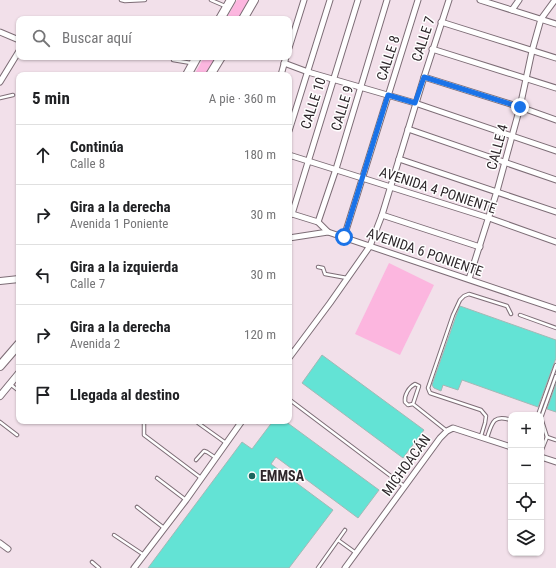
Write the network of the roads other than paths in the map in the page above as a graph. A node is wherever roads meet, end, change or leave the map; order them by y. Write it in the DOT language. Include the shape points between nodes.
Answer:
graph roads {
  1 [pos="121,0"];
  2 [pos="145,0"];
  3 [pos="211,0"];
  4 [pos="254,0"];
  5 [pos="304,0"];
  6 [pos="330,0"];
  7 [pos="358,0"];
  8 [pos="387,0"];
  9 [pos="418,0"];
  10 [pos="449,0"];
  11 [pos="480,0"];
  12 [pos="519,0"];
  13 [pos="555,0"];
  14 [pos="229,3"];
  15 [pos="512,10"];
  16 [pos="222,16"];
  17 [pos="245,16"];
  18 [pos="541,19"];
  19 [pos="441,22"];
  20 [pos="556,24"];
  21 [pos="0,32"];
  22 [pos="292,38"];
  23 [pos="16,39"];
  24 [pos="432,49"];
  25 [pos="532,51"];
  26 [pos="16,56"];
  27 [pos="556,58"];
  28 [pos="173,60"];
  29 [pos="196,60"];
  30 [pos="219,60"];
  31 [pos="285,60"];
  32 [pos="284,63"];
  33 [pos="189,72"];
  34 [pos="212,72"];
  35 [pos="281,72"];
  36 [pos="308,72"];
  37 [pos="424,77"];
  38 [pos="334,79"];
  39 [pos="526,79"];
  40 [pos="0,82"];
  41 [pos="361,87"];
  42 [pos="556,88"];
  43 [pos="13,95"];
  44 [pos="388,95"];
  45 [pos="0,98"];
  46 [pos="415,103"];
  47 [pos="520,107"];
  48 [pos="556,120"];
  49 [pos="292,122"];
  50 [pos="408,129"];
  51 [pos="512,136"];
  52 [pos="556,151"];
  53 [pos="292,156"];
  54 [pos="399,159"];
  55 [pos="308,161"];
  56 [pos="505,162"];
  57 [pos="336,169"];
  58 [pos="362,178"];
  59 [pos="556,180"];
  60 [pos="390,187"];
  61 [pos="497,191"];
  62 [pos="292,207"];
  63 [pos="556,212"];
  64 [pos="292,214"];
  65 [pos="382,215"];
  66 [pos="489,218"];
  67 [pos="318,222"];
  68 [pos="328,232"];
  69 [pos="344,237"];
  70 [pos="292,238"];
  71 [pos="556,242"];
  72 [pos="370,246"];
  73 [pos="480,247"];
  74 [pos="318,267"];
  75 [pos="348,278"];
  76 [pos="16,279"];
  77 [pos="469,279"];
  78 [pos="0,281"];
  79 [pos="556,309"];
  80 [pos="511,314"];
  81 [pos="520,315"];
  82 [pos="556,328"];
  83 [pos="16,347"];
  84 [pos="294,352"];
  85 [pos="292,354"];
  86 [pos="0,366"];
  87 [pos="556,366"];
  88 [pos="556,376"];
  89 [pos="16,377"];
  90 [pos="10,384"];
  91 [pos="16,389"];
  92 [pos="0,396"];
  93 [pos="292,402"];
  94 [pos="413,404"];
  95 [pos="539,412"];
  96 [pos="508,419"];
  97 [pos="0,422"];
  98 [pos="144,424"];
  99 [pos="199,424"];
  100 [pos="240,424"];
  101 [pos="447,431"];
  102 [pos="17,435"];
  103 [pos="481,437"];
  104 [pos="547,437"];
  105 [pos="487,439"];
  106 [pos="556,440"];
  107 [pos="226,444"];
  108 [pos="508,446"];
  109 [pos="543,448"];
  110 [pos="216,458"];
  111 [pos="544,458"];
  112 [pos="196,460"];
  113 [pos="556,462"];
  114 [pos="157,478"];
  115 [pos="202,478"];
  116 [pos="404,486"];
  117 [pos="186,500"];
  118 [pos="137,507"];
  119 [pos="164,528"];
  120 [pos="345,530"];
  121 [pos="114,535"];
  122 [pos="338,540"];
  123 [pos="0,543"];
  124 [pos="8,549"];
  125 [pos="356,553"];
  126 [pos="144,555"];
  127 [pos="92,562"];
  128 [pos="99,568"];
  129 [pos="134,568"];
  130 [pos="318,568"];
  131 [pos="345,568"];
  1 -- 2 [label="lane"];
  3 -- 14 [label="lane"];
  4 -- 17 [label="main road"];
  5 -- 22 [label="street"];
  6 -- 36 [label="street"];
  7 -- 38 [label="street, CALLE 10"];
  8 -- 41 [label="street, CALLE 9"];
  9 -- 44 [label="street, CALLE 8"];
  10 -- 19 [label="street, CALLE 7"];
  11 -- 15 [label="street"];
  12 -- 15 [label="street"];
  13 -- 18 [label="street, CALLE 4"];
  14 -- 16 [label="main road"];
  15 -- 18 [label="street"];
  18 -- 20 [label="street"];
  18 -- 25 [label="street, CALLE 4"];
  19 -- 24 [label="street, CALLE 7"];
  19 -- 25 [label="street"];
  21 -- 23 [label="street"];
  24 -- 37 [label="street, CALLE 7"];
  24 -- 39 [label="street"];
  25 -- 27 [label="street"];
  25 -- 39 [label="street, CALLE 4"];
  26 -- 40 [label="street"];
  28 -- 29 [label="lane"];
  29 -- 33 [label="main road"];
  30 -- 34 [label="main road"];
  31 -- 32 [label="street"];
  32 -- 35 [label="street"];
  32 -- 36 [label="street"];
  36 -- 38 [label="street"];
  36 -- 49 [label="street"];
  37 -- 46 [label="street, CALLE 7"];
  37 -- 47 [label="street"];
  38 -- 41 [label="street"];
  38 -- 55 [label="street, CALLE 10"];
  39 -- 42 [label="street"];
  39 -- 47 [label="street, CALLE 4"];
  41 -- 44 [label="street"];
  41 -- 57 [label="street, CALLE 9"];
  43 -- 45 [label="lane"];
  44 -- 46 [label="street"];
  44 -- 58 [label="street, CALLE 8"];
  46 -- 50 [label="street, CALLE 7"];
  46 -- 51 [label="street"];
  47 -- 48 [label="street"];
  47 -- 51 [label="street, CALLE 4"];
  50 -- 54 [label="street, CALLE 7"];
  50 -- 56 [label="street"];
  51 -- 52 [label="street"];
  51 -- 56 [label="street, CALLE 4"];
  53 -- 55 [label="street, AVENIDA 4 PONIENTE"];
  54 -- 60 [label="street, CALLE 7"];
  54 -- 61 [label="street"];
  55 -- 57 [label="street, AVENIDA 4 PONIENTE"];
  55 -- 62 [label="street, CALLE 10"];
  56 -- 59 [label="street"];
  56 -- 61 [label="street, CALLE 4"];
  57 -- 58 [label="street, AVENIDA 4 PONIENTE"];
  57 -- 67 [label="street, CALLE 9"];
  58 -- 60 [label="street, AVENIDA 4 PONIENTE"];
  58 -- 69 [label="street, CALLE 8"];
  60 -- 65 [label="street, CALLE 7"];
  60 -- 66 [label="street, AVENIDA 4 PONIENTE"];
  61 -- 63 [label="street"];
  61 -- 66 [label="street, CALLE 4"];
  64 -- 67 [label="street, AVENIDA 6 PONIENTE"];
  65 -- 72 [label="street, CALLE 7"];
  65 -- 73 [label="street"];
  66 -- 71 [label="street, AVENIDA 4 PONIENTE"];
  66 -- 73 [label="street, CALLE 4"];
  67 -- 68 [label="street, AVENIDA 6 PONIENTE"];
  68 -- 69 [label="street, AVENIDA 6 PONIENTE"];
  68 -- 70 [label="street"];
  69 -- 72 [label="street, AVENIDA 6 PONIENTE"];
  72 -- 75 [label="street, CALLE 7"];
  72 -- 77 [label="street, AVENIDA 6 PONIENTE"];
  73 -- 77 [label="street, CALLE 4"];
  74 -- 75 [label="lane" via="323,268 325,274"];
  75 -- 84 [label="street, CALLE 7"];
  76 -- 78 [label="street"];
  77 -- 79 [label="street, AVENIDA 6 PONIENTE"];
  80 -- 103 [label="lane" via="507,306 469,294 464,296 453,315 428,388 430,393 480,410 486,416"];
  81 -- 82 [label="lane"];
  83 -- 86 [label="main road"];
  84 -- 85 [label="street, CALLE 7"];
  87 -- 95 [label="lane"];
  88 -- 104 [label="lane" via="541,418"];
  89 -- 90 [label="street"];
  90 -- 91 [label="lane"];
  90 -- 92 [label="street"];
  93 -- 116 [label="lane"];
  94 -- 94 [label="lane" via="408,405 404,402 404,397 415,384 419,386"];
  94 -- 101 [label="lane"];
  96 -- 105 [label="lane" via="496,419"];
  97 -- 102 [label="lane"];
  98 -- 115 [label="lane" via="144,435"];
  99 -- 107 [label="lane"];
  100 -- 107 [label="street"];
  101 -- 103 [label="street, MICHOACÁN" via="453,428"];
  101 -- 116 [label="street, MICHOACÁN"];
  103 -- 105 [label="street, MICHOACÁN"];
  104 -- 106 [label="lane"];
  104 -- 109 [label="lane"];
  105 -- 108 [label="street, MICHOACÁN"];
  107 -- 110 [label="street"];
  110 -- 112 [label="lane" via="204,451"];
  110 -- 115 [label="street"];
  111 -- 113 [label="street"];
  114 -- 117 [label="lane"];
  115 -- 117 [label="street"];
  116 -- 125 [label="street, MICHOACÁN"];
  117 -- 119 [label="street"];
  118 -- 119 [label="lane"];
  119 -- 126 [label="street"];
  120 -- 122 [label="lane"];
  121 -- 126 [label="lane"];
  122 -- 125 [label="lane"];
  122 -- 130 [label="lane"];
  123 -- 124 [label="street"];
  125 -- 131 [label="street, MICHOACÁN"];
  126 -- 129 [label="street"];
  127 -- 128 [label="lane"];
}
